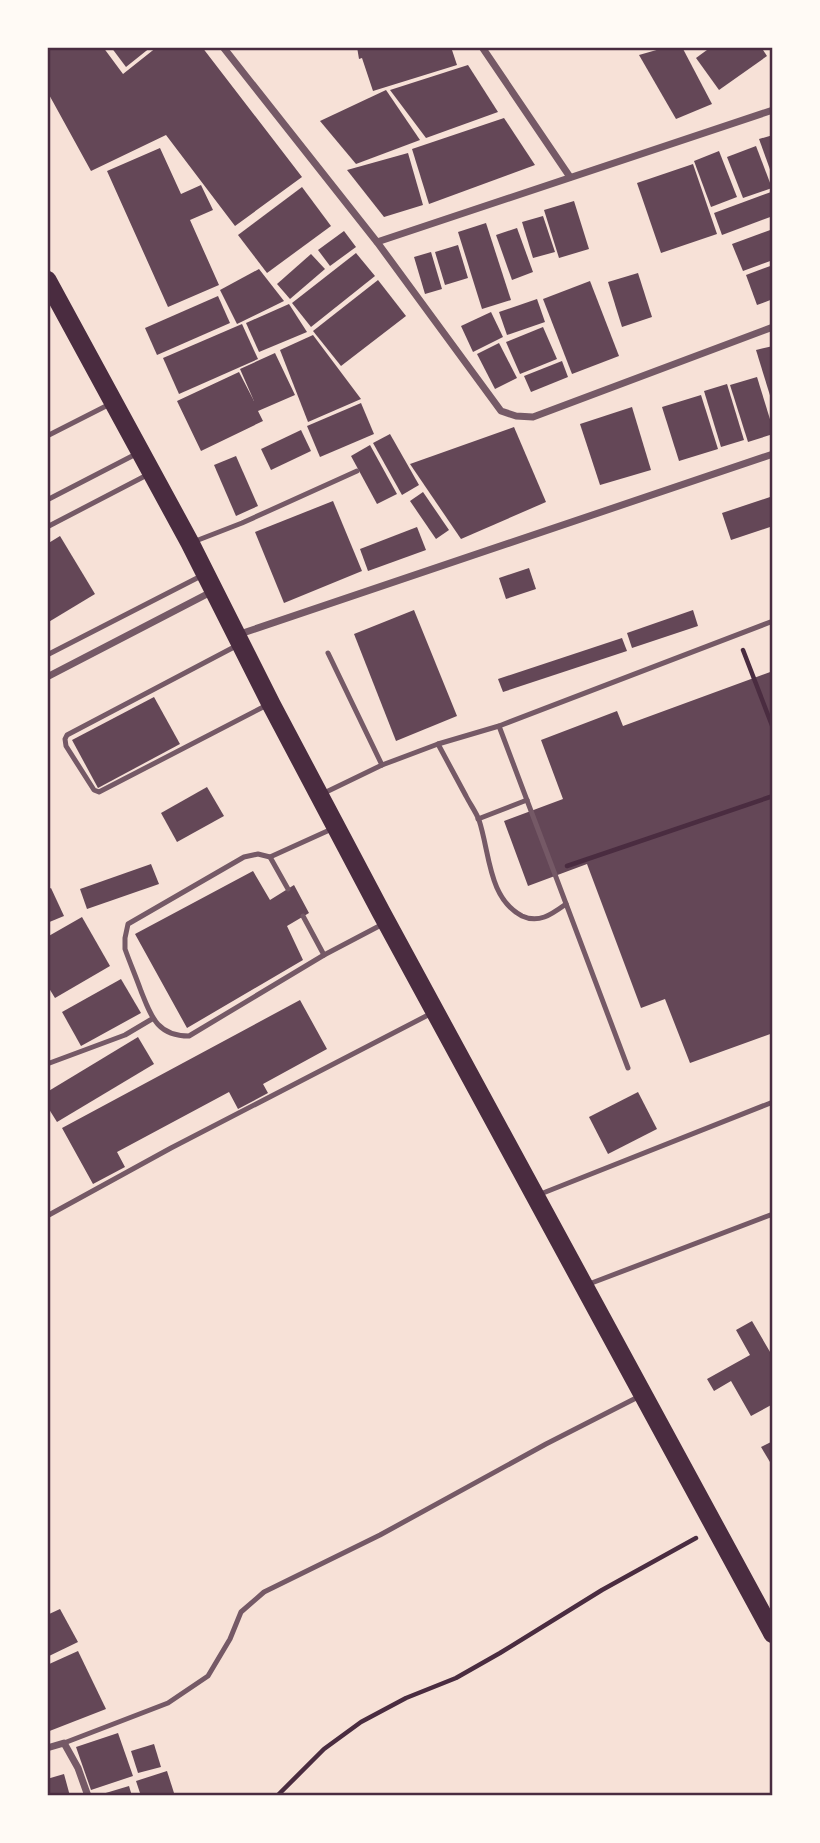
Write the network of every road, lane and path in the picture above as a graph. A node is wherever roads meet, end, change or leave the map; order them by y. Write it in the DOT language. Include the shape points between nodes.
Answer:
graph roads {
  1 [pos="223,47"];
  2 [pos="482,47"];
  3 [pos="773,110"];
  4 [pos="570,177"];
  5 [pos="377,242"];
  6 [pos="47,280"];
  7 [pos="773,327"];
  8 [pos="114,402"];
  9 [pos="47,436"];
  10 [pos="141,452"];
  11 [pos="773,454"];
  12 [pos="357,471"];
  13 [pos="152,472"];
  14 [pos="47,500"];
  15 [pos="47,527"];
  16 [pos="190,543"];
  17 [pos="210,582"];
  18 [pos="773,621"];
  19 [pos="737,635"];
  20 [pos="239,639"];
  21 [pos="328,653"];
  22 [pos="47,655"];
  23 [pos="47,677"];
  24 [pos="271,704"];
  25 [pos="499,726"];
  26 [pos="773,728"];
  27 [pos="438,744"];
  28 [pos="382,765"];
  29 [pos="320,795"];
  30 [pos="773,796"];
  31 [pos="527,800"];
  32 [pos="478,818"];
  33 [pos="336,827"];
  34 [pos="270,857"];
  35 [pos="553,871"];
  36 [pos="288,889"];
  37 [pos="566,904"];
  38 [pos="303,916"];
  39 [pos="387,922"];
  40 [pos="324,955"];
  41 [pos="435,1012"];
  42 [pos="152,1019"];
  43 [pos="47,1064"];
  44 [pos="628,1069"];
  45 [pos="773,1102"];
  46 [pos="535,1196"];
  47 [pos="773,1213"];
  48 [pos="47,1216"];
  49 [pos="583,1286"];
  50 [pos="643,1394"];
  51 [pos="715,1527"];
  52 [pos="773,1634"];
  53 [pos="64,1743"];
  54 [pos="47,1748"];
  55 [pos="88,1796"];
  56 [pos="277,1796"];
  1 -- 5 [label="street"];
  2 -- 4 [label="street"];
  3 -- 4 [label="street"];
  4 -- 5 [label="street"];
  5 -- 7 [label="street" via="501,411 516,416 533,417"];
  6 -- 8 [label="highway"];
  8 -- 9 [label="lane"];
  8 -- 10 [label="highway"];
  10 -- 13 [label="highway"];
  10 -- 14 [label="lane"];
  11 -- 20 [label="street"];
  12 -- 16 [label="lane"];
  13 -- 15 [label="lane"];
  13 -- 16 [label="highway"];
  16 -- 17 [label="highway"];
  17 -- 20 [label="highway"];
  17 -- 22 [label="lane"];
  17 -- 23 [label="street"];
  18 -- 19 [label="lane"];
  19 -- 25 [label="lane"];
  19 -- 26 [label="path"];
  20 -- 24 [label="highway"];
  20 -- 24 [label="lane" via="67,735 66,747 99,792"];
  21 -- 28 [label="lane"];
  24 -- 29 [label="highway"];
  25 -- 27 [label="lane"];
  25 -- 31 [label="lane"];
  27 -- 28 [label="lane"];
  27 -- 32 [label="lane"];
  28 -- 29 [label="lane"];
  29 -- 33 [label="highway"];
  30 -- 35 [label="path"];
  31 -- 32 [label="lane"];
  31 -- 35 [label="lane"];
  32 -- 37 [label="lane" via="497,890 506,904 530,920 553,914"];
  33 -- 34 [label="lane"];
  33 -- 39 [label="highway"];
  34 -- 36 [label="lane"];
  34 -- 42 [label="lane" via="244,857 128,924 125,949"];
  35 -- 37 [label="lane"];
  37 -- 44 [label="lane"];
  38 -- 40 [label="lane"];
  39 -- 40 [label="lane"];
  39 -- 41 [label="highway"];
  40 -- 42 [label="lane" via="189,1036 176,1036"];
  41 -- 46 [label="highway"];
  41 -- 48 [label="lane"];
  42 -- 43 [label="lane" via="125,1035"];
  45 -- 46 [label="lane"];
  46 -- 49 [label="highway"];
  47 -- 49 [label="lane"];
  49 -- 50 [label="highway"];
  50 -- 51 [label="highway"];
  50 -- 53 [label="lane" via="380,1535 264,1591 241,1612 208,1676 168,1703"];
  51 -- 52 [label="highway"];
  51 -- 56 [label="path" via="467,1672 361,1722 324,1749"];
  53 -- 54 [label="street"];
  53 -- 55 [label="street"];
}
